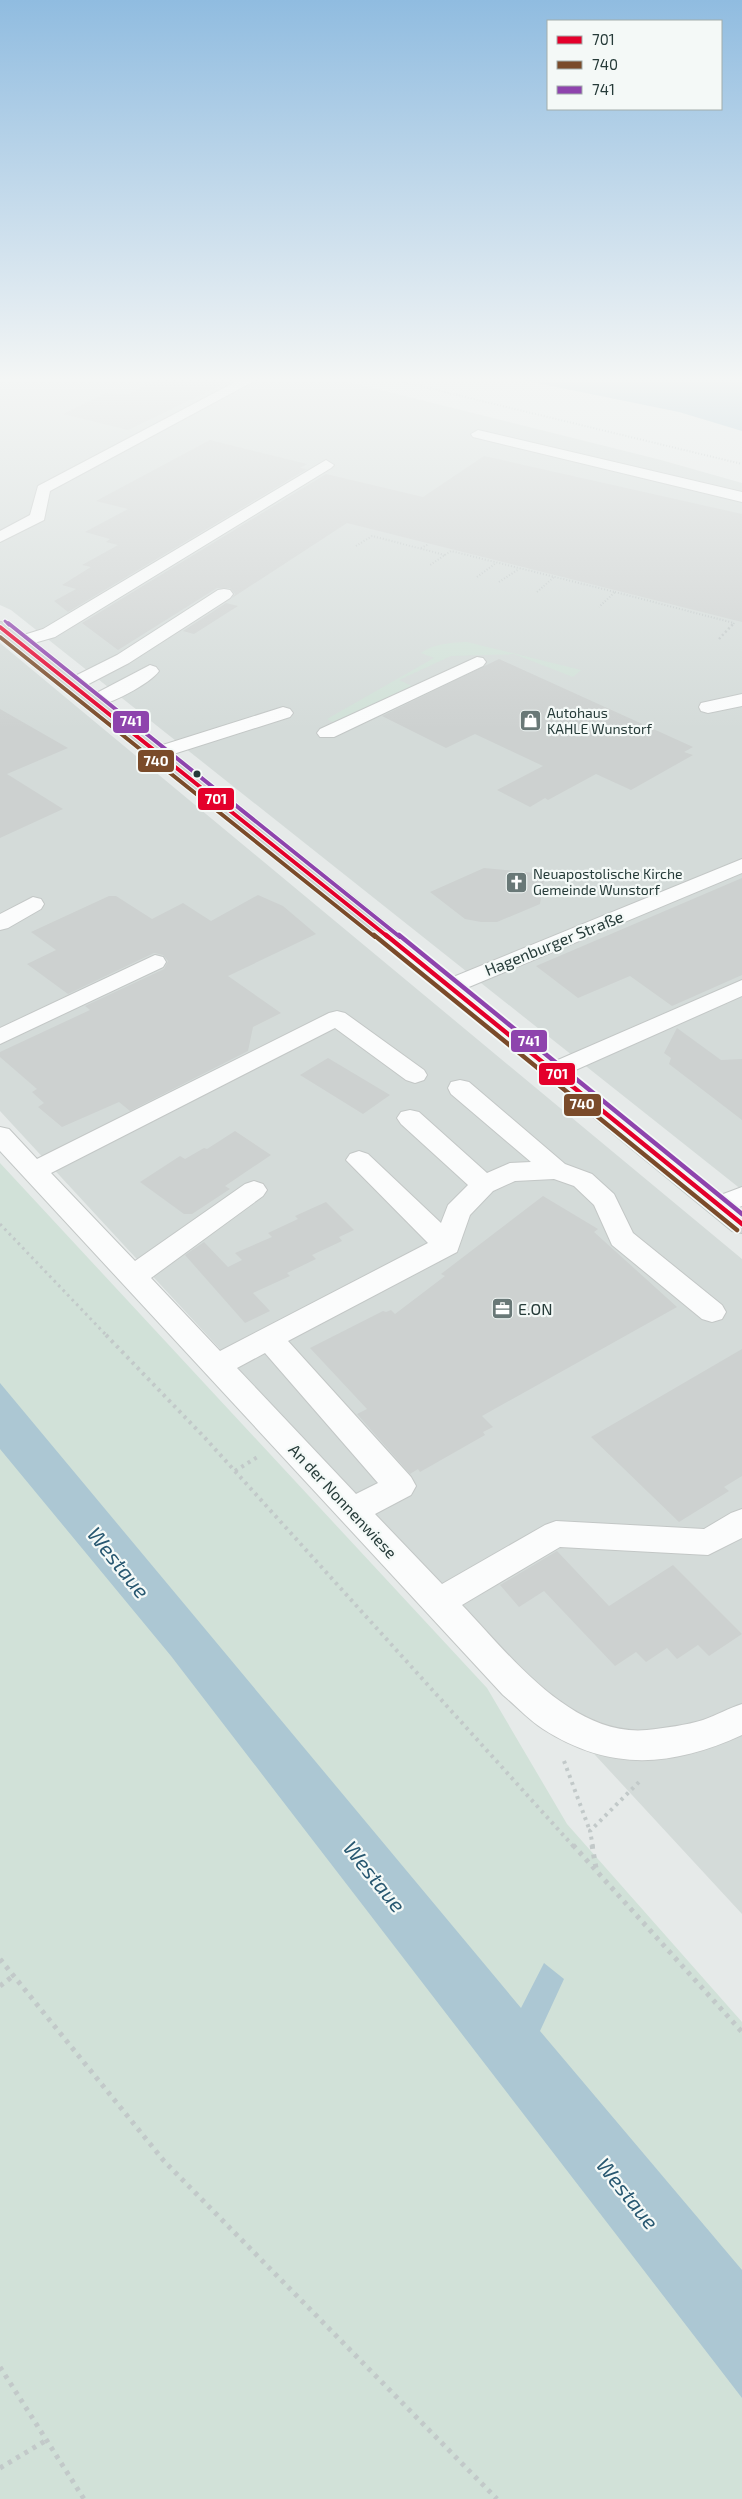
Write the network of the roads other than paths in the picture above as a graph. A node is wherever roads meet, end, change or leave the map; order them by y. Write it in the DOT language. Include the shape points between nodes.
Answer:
graph roads {
  1 [pos="42,497"];
  2 [pos="273,497"];
  3 [pos="0,537"];
  4 [pos="224,594"];
  5 [pos="0,627"];
  6 [pos="20,642"];
  7 [pos="477,662"];
  8 [pos="150,671"];
  9 [pos="72,685"];
  10 [pos="742,700"];
  11 [pos="94,702"];
  12 [pos="708,707"];
  13 [pos="283,713"];
  14 [pos="327,734"];
  15 [pos="157,753"];
  16 [pos="742,865"];
  17 [pos="33,904"];
  18 [pos="0,923"];
  19 [pos="449,987"];
  20 [pos="742,987"];
  21 [pos="0,1016"];
  22 [pos="0,1037"];
  23 [pos="553,1071"];
  24 [pos="415,1075"];
  25 [pos="460,1088"];
  26 [pos="410,1118"];
  27 [pos="0,1135"];
  28 [pos="359,1160"];
  29 [pos="556,1170"];
  30 [pos="34,1171"];
  31 [pos="484,1185"];
  32 [pos="254,1190"];
  33 [pos="730,1200"];
  34 [pos="742,1224"];
  35 [pos="447,1244"];
  36 [pos="132,1277"];
  37 [pos="712,1312"];
  38 [pos="269,1338"];
  39 [pos="216,1366"];
  40 [pos="352,1511"];
  41 [pos="742,1522"];
  42 [pos="439,1602"];
  43 [pos="742,1719"];
  1 -- 3 [label="street" via="38,517"];
  2 -- 6 [label="street" via="49,633"];
  4 -- 9 [label="street" via="124,659"];
  5 -- 6 [label="main road"];
  6 -- 9 [label="main road"];
  7 -- 14 [label="street"];
  8 -- 11 [label="street"];
  9 -- 11 [label="main road"];
  10 -- 12 [label="street"];
  11 -- 15 [label="main road"];
  13 -- 15 [label="street"];
  15 -- 19 [label="main road"];
  16 -- 19 [label="street, Hagenburger Straße"];
  17 -- 18 [label="street"];
  19 -- 23 [label="main road"];
  20 -- 23 [label="street"];
  21 -- 22 [label="street" via="146,956"];
  23 -- 33 [label="main road"];
  24 -- 30 [label="street" via="338,1018"];
  25 -- 29 [label="street"];
  26 -- 31 [label="street"];
  27 -- 30 [label="street, An der Nonnenwiese"];
  28 -- 35 [label="street"];
  29 -- 31 [label="street" via="510,1172"];
  29 -- 37 [label="street" via="583,1180 605,1200 622,1238"];
  30 -- 36 [label="street, An der Nonnenwiese"];
  31 -- 35 [label="street" via="458,1210"];
  32 -- 36 [label="street"];
  33 -- 34 [label="main road"];
  35 -- 38 [label="street"];
  36 -- 39 [label="street, An der Nonnenwiese"];
  38 -- 39 [label="street"];
  38 -- 40 [label="street" via="400,1486"];
  39 -- 40 [label="street, An der Nonnenwiese"];
  40 -- 42 [label="street, An der Nonnenwiese"];
  41 -- 42 [label="street" via="708,1542 556,1534"];
  42 -- 43 [label="street, An der Nonnenwiese" via="515,1684 554,1718 600,1741 646,1746 706,1735"];
}
